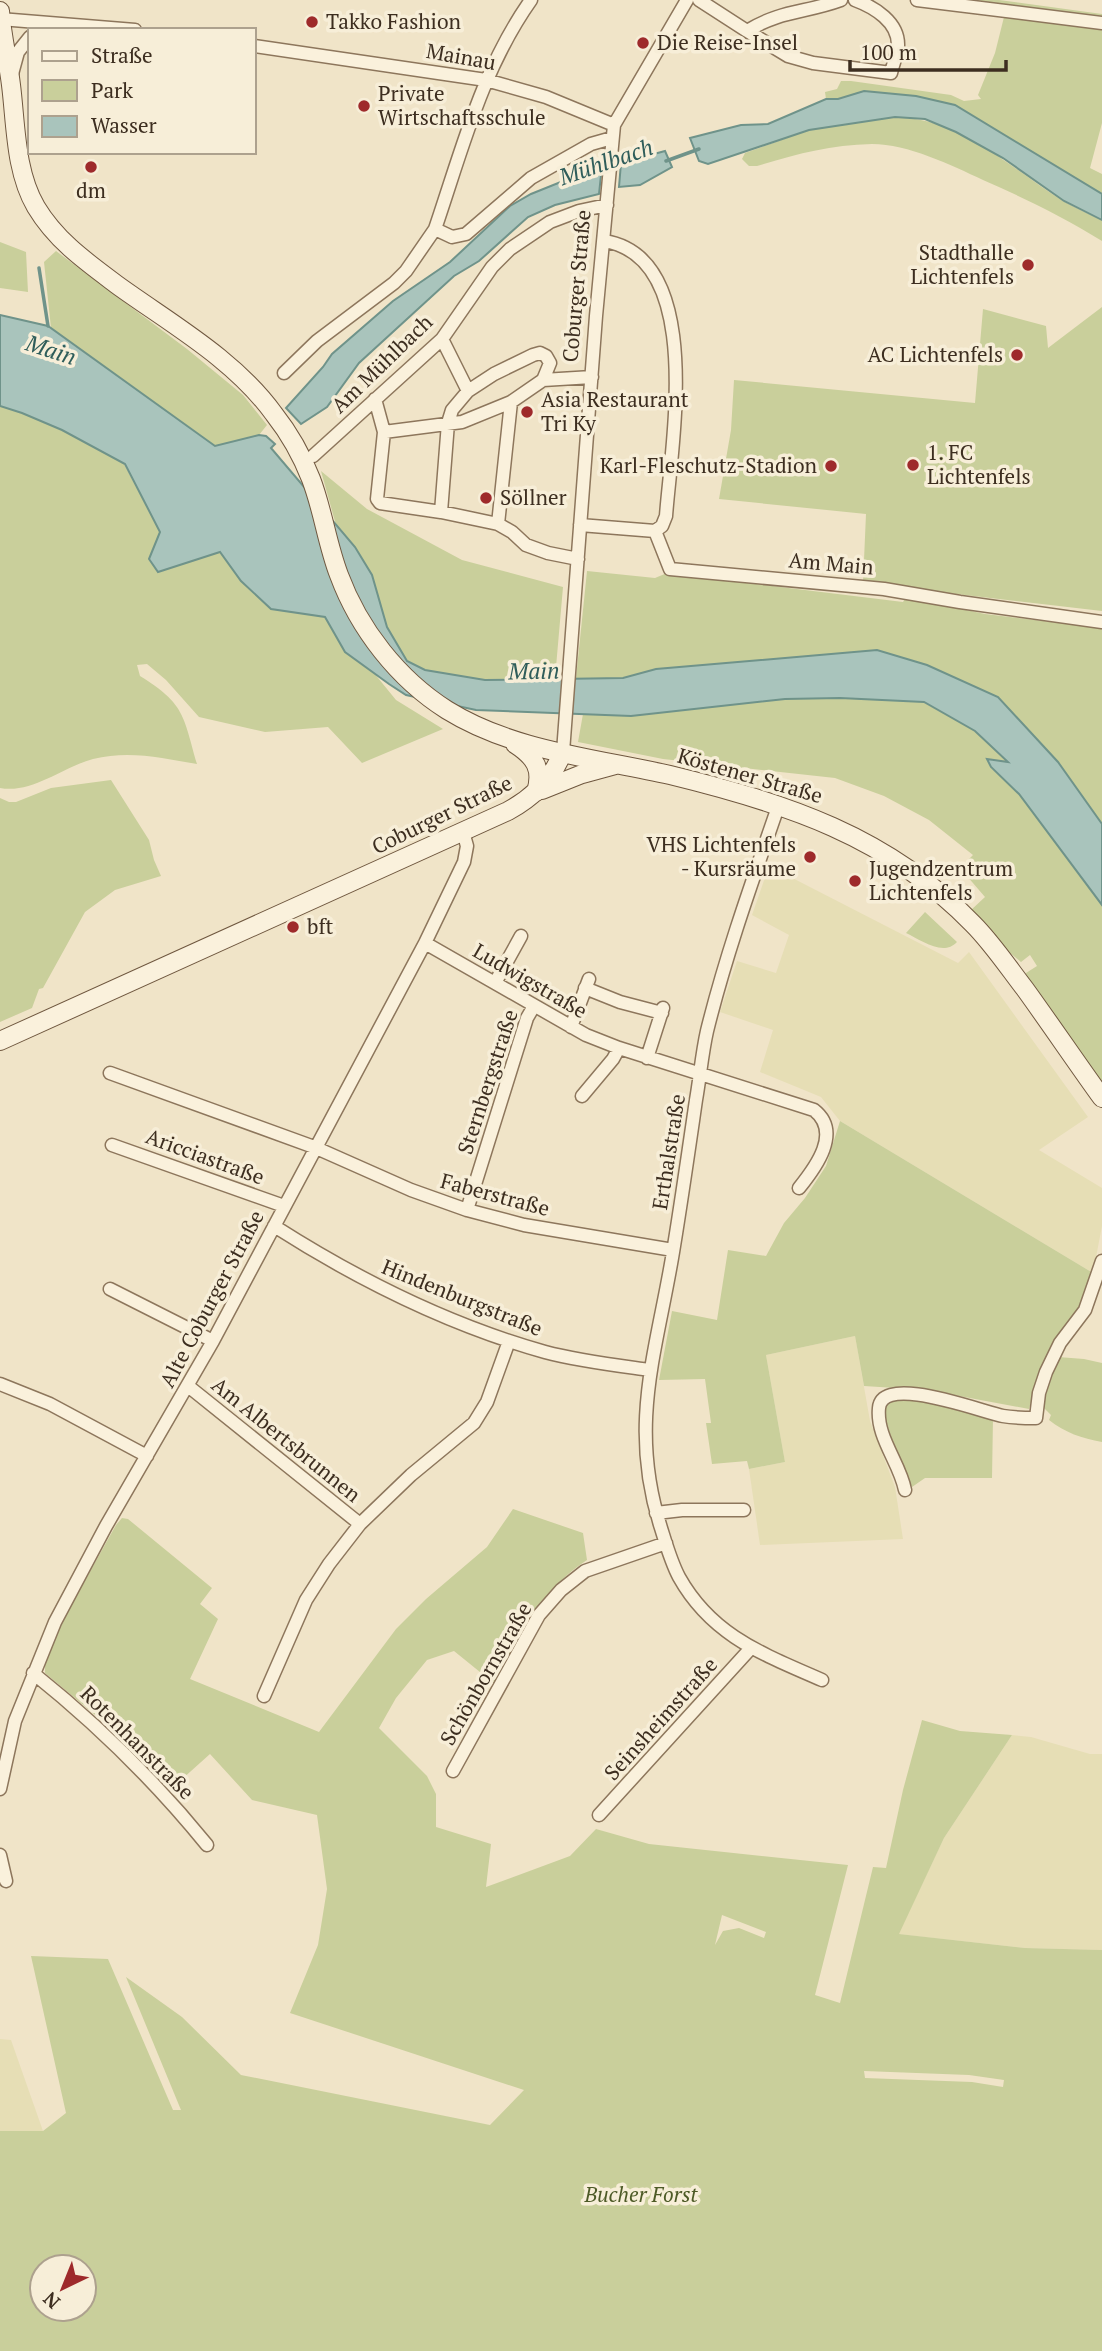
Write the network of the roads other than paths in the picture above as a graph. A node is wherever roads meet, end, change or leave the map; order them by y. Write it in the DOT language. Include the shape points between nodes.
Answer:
graph roads {
  1 [pos="531,0"];
  2 [pos="687,0"];
  3 [pos="699,0"];
  4 [pos="841,0"];
  5 [pos="855,0"];
  6 [pos="917,0"];
  7 [pos="0,11"];
  8 [pos="0,20"];
  9 [pos="1102,23"];
  10 [pos="44,27"];
  11 [pos="74,28"];
  12 [pos="747,32"];
  13 [pos="28,40"];
  14 [pos="256,46"];
  15 [pos="486,80"];
  16 [pos="10,81"];
  17 [pos="613,132"];
  18 [pos="608,201"];
  19 [pos="435,229"];
  20 [pos="604,242"];
  21 [pos="442,339"];
  22 [pos="284,373"];
  23 [pos="592,377"];
  24 [pos="543,380"];
  25 [pos="467,391"];
  26 [pos="375,399"];
  27 [pos="510,402"];
  28 [pos="448,423"];
  29 [pos="384,432"];
  30 [pos="313,456"];
  31 [pos="441,512"];
  32 [pos="498,524"];
  33 [pos="580,525"];
  34 [pos="654,531"];
  35 [pos="578,559"];
  36 [pos="1102,622"];
  37 [pos="499,735"];
  38 [pos="563,752"];
  39 [pos="617,764"];
  40 [pos="536,792"];
  41 [pos="779,804"];
  42 [pos="463,832"];
  43 [pos="521,936"];
  44 [pos="425,943"];
  45 [pos="495,983"];
  46 [pos="534,1006"];
  47 [pos="571,1027"];
  48 [pos="0,1041"];
  49 [pos="619,1048"];
  50 [pos="647,1058"];
  51 [pos="110,1073"];
  52 [pos="700,1075"];
  53 [pos="582,1096"];
  54 [pos="1102,1098"];
  55 [pos="112,1145"];
  56 [pos="314,1147"];
  57 [pos="799,1188"];
  58 [pos="284,1206"];
  59 [pos="467,1210"];
  60 [pos="274,1226"];
  61 [pos="673,1250"];
  62 [pos="1102,1261"];
  63 [pos="110,1289"];
  64 [pos="213,1341"];
  65 [pos="509,1341"];
  66 [pos="650,1370"];
  67 [pos="0,1384"];
  68 [pos="188,1386"];
  69 [pos="147,1456"];
  70 [pos="905,1490"];
  71 [pos="744,1510"];
  72 [pos="656,1513"];
  73 [pos="360,1524"];
  74 [pos="666,1543"];
  75 [pos="751,1648"];
  76 [pos="33,1673"];
  77 [pos="822,1680"];
  78 [pos="264,1696"];
  79 [pos="453,1771"];
  80 [pos="0,1789"];
  81 [pos="598,1815"];
  82 [pos="207,1845"];
  83 [pos="0,1855"];
  84 [pos="6,1881"];
  1 -- 15 [label="street" via="512,26"];
  2 -- 17 [label="street, Coburger Straße"];
  3 -- 12 [label="street"];
  4 -- 12 [label="street" via="789,12"];
  5 -- 12 [label="street" via="878,10 895,33 898,44 891,73 788,56"];
  6 -- 9 [label="street"];
  7 -- 8 [label="street"];
  8 -- 10 [label="street"];
  8 -- 16 [label="street"];
  10 -- 11 [label="street"];
  13 -- 16 [label="street" via="18,52"];
  14 -- 15 [label="street, Mainau"];
  15 -- 17 [label="street, Mainau" via="546,97"];
  15 -- 19 [label="street"];
  16 -- 37 [label="street" via="22,170 31,198 53,231 81,258 217,356 259,395 306,466 338,574 365,626 391,661 425,694 450,712"];
  17 -- 18 [label="street, Coburger Straße"];
  17 -- 19 [label="street" via="531,178 466,234 452,236"];
  18 -- 20 [label="street, Coburger Straße"];
  18 -- 21 [label="street, Am Mühlbach" via="550,222 510,249 492,267"];
  19 -- 22 [label="street" via="400,277 317,341"];
  20 -- 23 [label="street, Coburger Straße"];
  20 -- 34 [label="street" via="617,243 637,254 663,291 669,311 677,363 666,516"];
  21 -- 25 [label="street"];
  21 -- 26 [label="street, Am Mühlbach"];
  23 -- 24 [label="street"];
  23 -- 33 [label="street, Coburger Straße"];
  24 -- 25 [label="street" via="550,363 540,353"];
  24 -- 27 [label="street"];
  25 -- 28 [label="street"];
  26 -- 29 [label="street"];
  26 -- 30 [label="street, Am Mühlbach"];
  27 -- 28 [label="street" via="462,422"];
  27 -- 32 [label="street"];
  28 -- 29 [label="street"];
  28 -- 31 [label="street"];
  29 -- 31 [label="street" via="377,499"];
  31 -- 32 [label="street"];
  32 -- 35 [label="street" via="526,545"];
  33 -- 34 [label="street"];
  33 -- 35 [label="street, Coburger Straße"];
  34 -- 36 [label="street, Am Main" via="670,569 884,589"];
  35 -- 38 [label="street, Coburger Straße"];
  37 -- 38 [label="street, Köstener Straße"];
  37 -- 40 [label="street" via="529,754 537,765"];
  38 -- 39 [label="street, Köstener Straße"];
  38 -- 40 [label="street, Coburger Straße" via="552,775"];
  39 -- 40 [label="street, Köstener Straße"];
  39 -- 41 [label="street, Köstener Straße"];
  40 -- 42 [label="street, Coburger Straße"];
  41 -- 52 [label="street, Erthalstraße" via="732,944 706,1034"];
  41 -- 54 [label="street, Köstener Straße" via="866,842 927,883 975,925"];
  42 -- 44 [label="street, Alte Coburger Straße" via="467,846 464,862"];
  42 -- 48 [label="street, Coburger Straße"];
  43 -- 45 [label="street"];
  44 -- 45 [label="street, Ludwigstraße"];
  44 -- 56 [label="street, Alte Coburger Straße"];
  45 -- 46 [label="street, Ludwigstraße"];
  46 -- 47 [label="street, Ludwigstraße"];
  46 -- 59 [label="street, Sternbergstraße"];
  47 -- 49 [label="street, Ludwigstraße"];
  47 -- 50 [label="street" via="587,984 631,1005 663,1009"];
  49 -- 50 [label="street, Ludwigstraße"];
  49 -- 53 [label="street"];
  50 -- 52 [label="street, Ludwigstraße"];
  51 -- 56 [label="street, Faberstraße"];
  52 -- 57 [label="street, Ludwigstraße" via="814,1110 823,1117 827,1134 822,1152"];
  52 -- 61 [label="street, Erthalstraße"];
  55 -- 58 [label="street, Aricciastraße"];
  56 -- 58 [label="street, Alte Coburger Straße"];
  56 -- 59 [label="street, Faberstraße" via="411,1191"];
  58 -- 60 [label="street, Alte Coburger Straße"];
  59 -- 61 [label="street, Faberstraße" via="524,1225"];
  60 -- 64 [label="street, Alte Coburger Straße"];
  60 -- 65 [label="street, Hindenburgstraße" via="384,1289"];
  61 -- 66 [label="street, Erthalstraße"];
  62 -- 70 [label="street" via="1085,1310 1060,1343 1046,1372 1035,1419 904,1393 882,1398 881,1425"];
  63 -- 64 [label="street"];
  64 -- 68 [label="street, Alte Coburger Straße"];
  65 -- 66 [label="street, Hindenburgstraße" via="594,1363"];
  65 -- 73 [label="street" via="487,1402 474,1423"];
  66 -- 72 [label="street, Erthalstraße" via="645,1450"];
  67 -- 69 [label="street" via="50,1404"];
  68 -- 69 [label="street, Alte Coburger Straße"];
  68 -- 73 [label="street, Am Albertsbrunnen"];
  69 -- 76 [label="street, Alte Coburger Straße" via="55,1622"];
  71 -- 72 [label="street"];
  72 -- 74 [label="street, Erthalstraße"];
  73 -- 78 [label="street" via="306,1600"];
  74 -- 75 [label="street, Erthalstraße" via="677,1574 708,1618"];
  74 -- 79 [label="street, Schönbornstraße" via="585,1571 561,1590 539,1615"];
  75 -- 77 [label="street, Erthalstraße"];
  75 -- 81 [label="street, Seinsheimstraße"];
  76 -- 80 [label="street, Alte Coburger Straße" via="15,1721"];
  76 -- 82 [label="street, Rotenhanstraße" via="115,1743"];
  83 -- 84 [label="street"];
}
